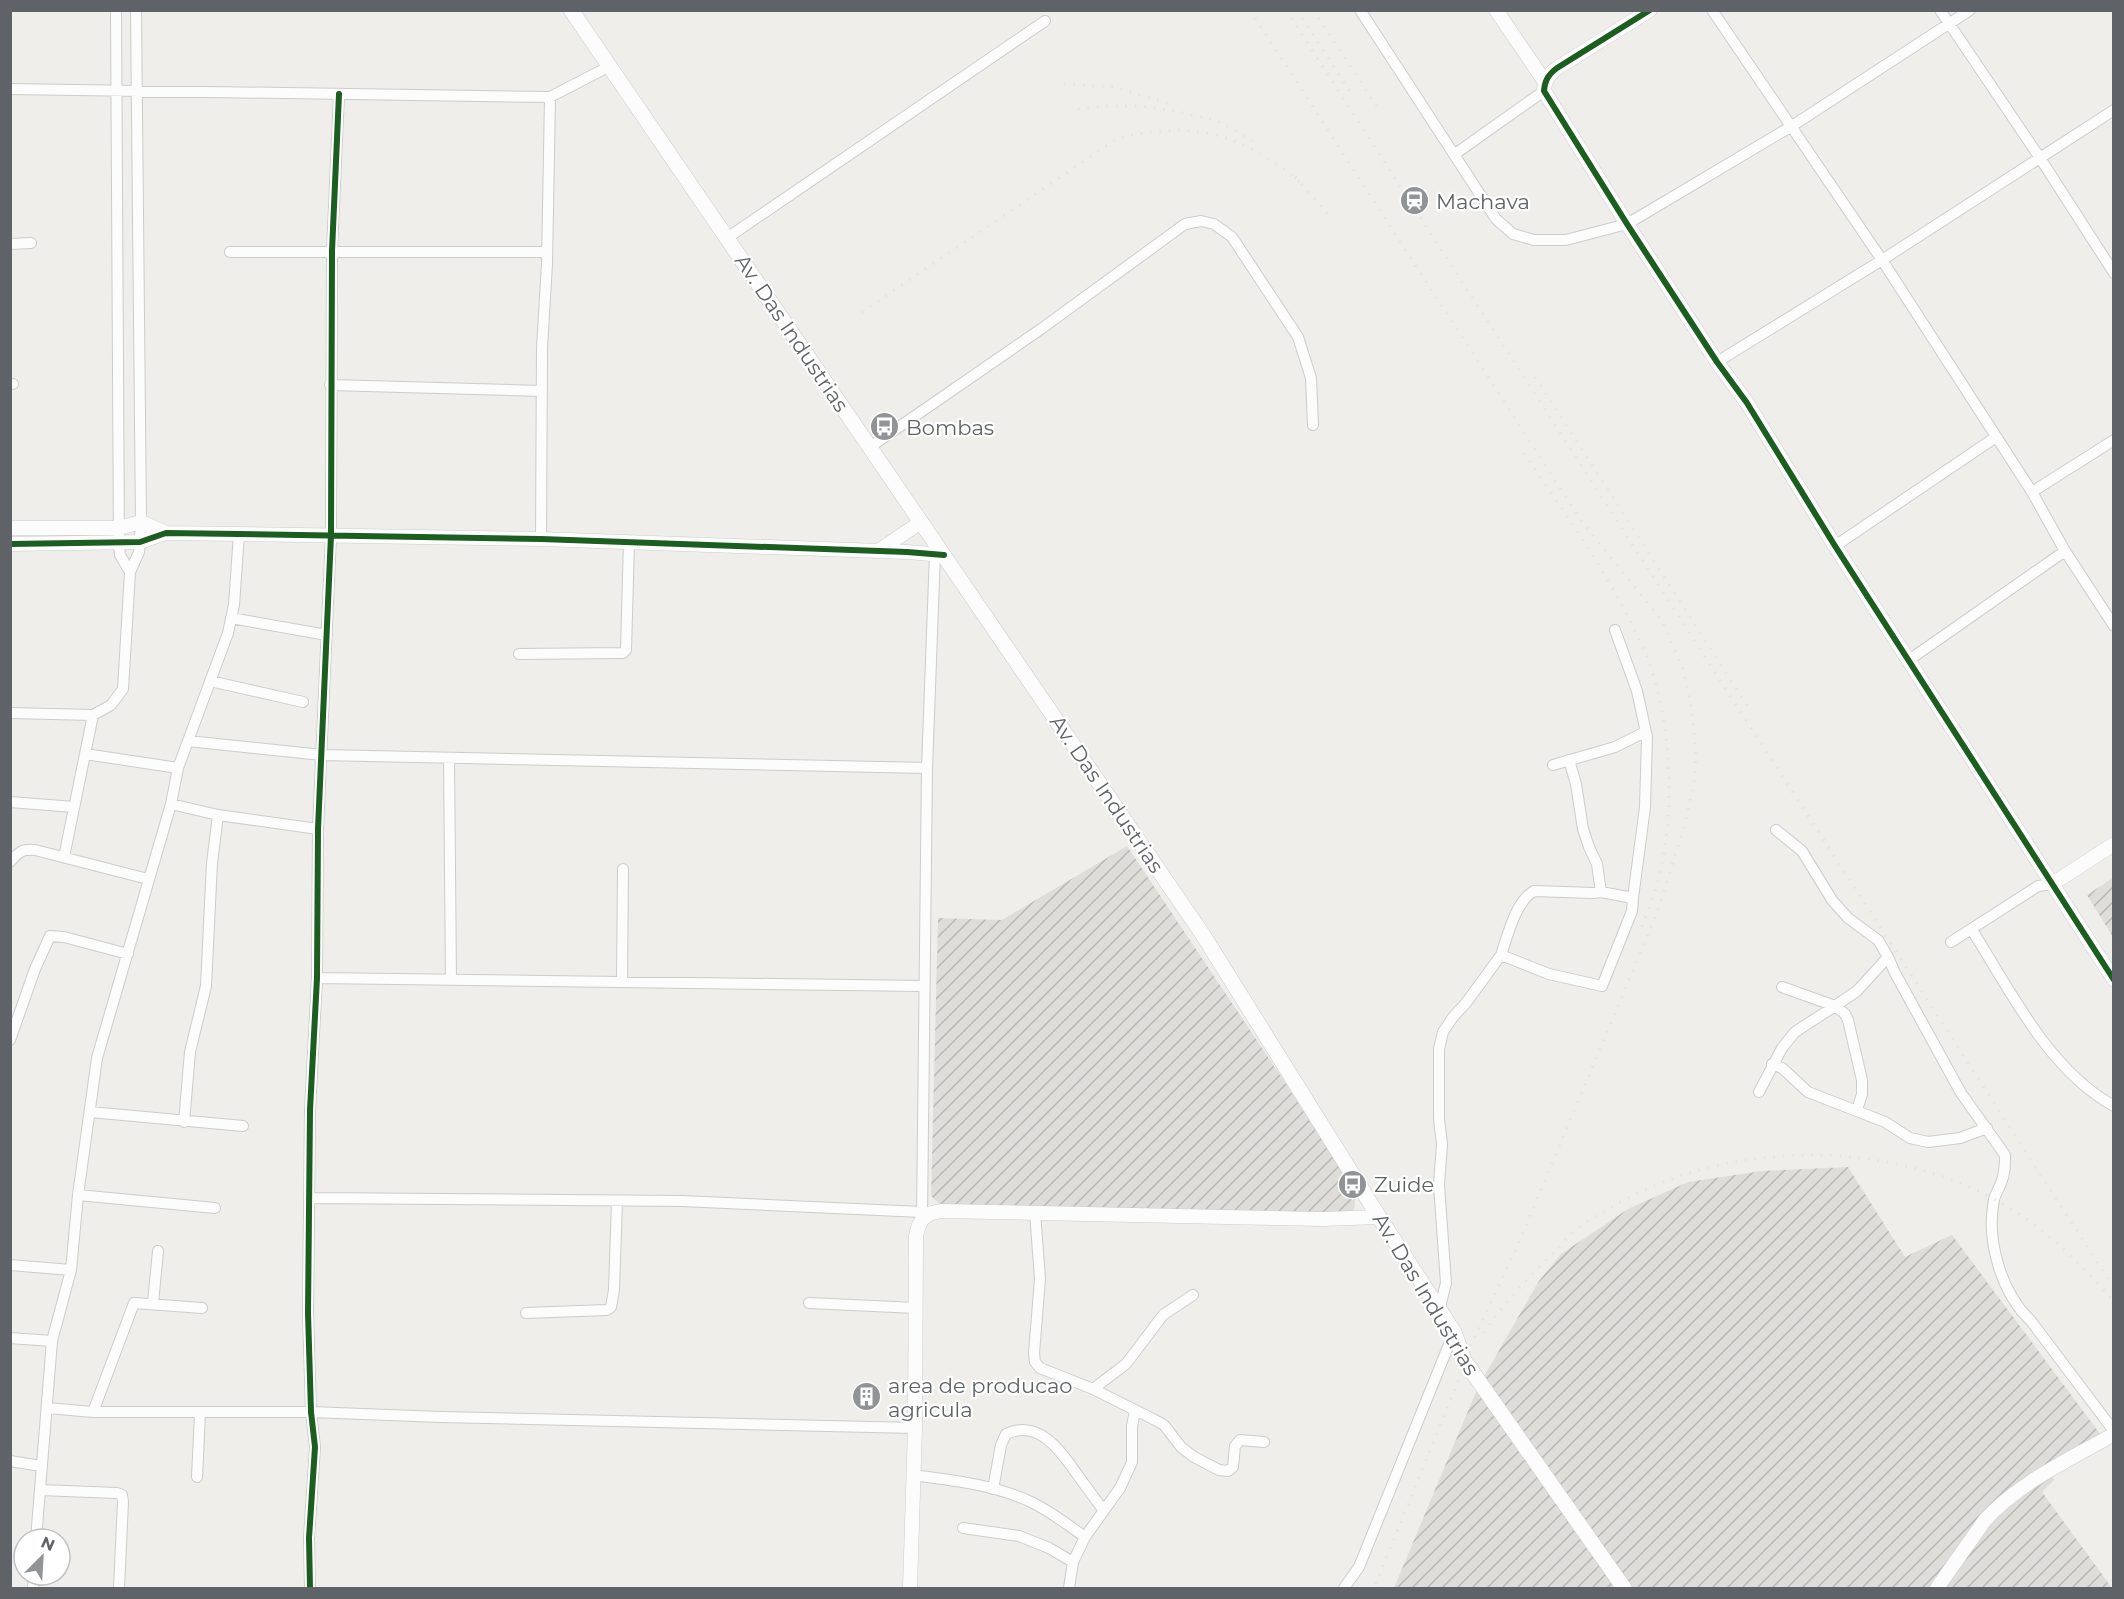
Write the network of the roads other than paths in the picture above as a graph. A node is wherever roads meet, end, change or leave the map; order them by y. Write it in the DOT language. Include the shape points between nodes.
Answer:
graph roads {
  1 [pos="116,10"];
  2 [pos="136,10"];
  3 [pos="571,10"];
  4 [pos="1360,10"];
  5 [pos="1496,10"];
  6 [pos="1650,10"];
  7 [pos="1712,10"];
  8 [pos="1940,10"];
  9 [pos="1970,10"];
  10 [pos="1045,21"];
  11 [pos="1949,23"];
  12 [pos="610,66"];
  13 [pos="1544,87"];
  14 [pos="10,89"];
  15 [pos="116,91"];
  16 [pos="136,91"];
  17 [pos="339,94"];
  18 [pos="550,97"];
  19 [pos="2114,110"];
  20 [pos="1791,126"];
  21 [pos="1455,154"];
  22 [pos="2040,158"];
  23 [pos="1627,224"];
  24 [pos="728,238"];
  25 [pos="31,243"];
  26 [pos="10,244"];
  27 [pos="332,251"];
  28 [pos="230,252"];
  29 [pos="547,252"];
  30 [pos="1882,260"];
  31 [pos="2114,273"];
  32 [pos="118,349"];
  33 [pos="139,349"];
  34 [pos="1717,362"];
  35 [pos="330,385"];
  36 [pos="542,391"];
  37 [pos="1313,425"];
  38 [pos="1996,437"];
  39 [pos="2114,440"];
  40 [pos="870,447"];
  41 [pos="118,480"];
  42 [pos="140,480"];
  43 [pos="2032,492"];
  44 [pos="141,522"];
  45 [pos="921,522"];
  46 [pos="10,528"];
  47 [pos="119,528"];
  48 [pos="166,533"];
  49 [pos="238,534"];
  50 [pos="331,536"];
  51 [pos="541,539"];
  52 [pos="119,542"];
  53 [pos="140,542"];
  54 [pos="629,542"];
  55 [pos="10,543"];
  56 [pos="1835,546"];
  57 [pos="2065,550"];
  58 [pos="878,551"];
  59 [pos="939,554"];
  60 [pos="130,572"];
  61 [pos="231,618"];
  62 [pos="2114,626"];
  63 [pos="1615,630"];
  64 [pos="327,635"];
  65 [pos="519,654"];
  66 [pos="1909,660"];
  67 [pos="210,681"];
  68 [pos="303,702"];
  69 [pos="10,713"];
  70 [pos="93,715"];
  71 [pos="1646,732"];
  72 [pos="188,741"];
  73 [pos="85,754"];
  74 [pos="322,755"];
  75 [pos="449,758"];
  76 [pos="1569,760"];
  77 [pos="1553,765"];
  78 [pos="178,768"];
  79 [pos="927,768"];
  80 [pos="10,802"];
  81 [pos="171,804"];
  82 [pos="74,807"];
  83 [pos="218,815"];
  84 [pos="318,829"];
  85 [pos="1776,830"];
  86 [pos="2114,844"];
  87 [pos="64,857"];
  88 [pos="10,862"];
  89 [pos="623,869"];
  90 [pos="148,879"];
  91 [pos="2052,884"];
  92 [pos="1601,892"];
  93 [pos="1633,898"];
  94 [pos="1972,930"];
  95 [pos="1951,942"];
  96 [pos="128,954"];
  97 [pos="1501,955"];
  98 [pos="1888,957"];
  99 [pos="317,978"];
  100 [pos="451,980"];
  101 [pos="2114,980"];
  102 [pos="622,982"];
  103 [pos="923,986"];
  104 [pos="1782,987"];
  105 [pos="1835,1006"];
  106 [pos="10,1040"];
  107 [pos="1772,1064"];
  108 [pos="1759,1092"];
  109 [pos="2114,1106"];
  110 [pos="1857,1110"];
  111 [pos="90,1112"];
  112 [pos="184,1122"];
  113 [pos="243,1126"];
  114 [pos="1987,1128"];
  115 [pos="78,1195"];
  116 [pos="310,1198"];
  117 [pos="617,1201"];
  118 [pos="214,1208"];
  119 [pos="1035,1212"];
  120 [pos="922,1215"];
  121 [pos="1379,1217"];
  122 [pos="158,1251"];
  123 [pos="10,1265"];
  124 [pos="71,1270"];
  125 [pos="1194,1295"];
  126 [pos="153,1303"];
  127 [pos="809,1303"];
  128 [pos="202,1308"];
  129 [pos="916,1308"];
  130 [pos="1439,1311"];
  131 [pos="526,1314"];
  132 [pos="1454,1332"];
  133 [pos="10,1338"];
  134 [pos="52,1341"];
  135 [pos="1093,1389"];
  136 [pos="47,1408"];
  137 [pos="1136,1411"];
  138 [pos="93,1412"];
  139 [pos="311,1412"];
  140 [pos="200,1413"];
  141 [pos="915,1428"];
  142 [pos="2114,1432"];
  143 [pos="1264,1442"];
  144 [pos="10,1461"];
  145 [pos="41,1466"];
  146 [pos="913,1475"];
  147 [pos="197,1477"];
  148 [pos="40,1490"];
  149 [pos="993,1490"];
  150 [pos="1104,1511"];
  151 [pos="37,1527"];
  152 [pos="963,1528"];
  153 [pos="1085,1537"];
  154 [pos="1073,1563"];
  155 [pos="119,1588"];
  156 [pos="310,1588"];
  157 [pos="910,1588"];
  158 [pos="1069,1588"];
  159 [pos="1344,1588"];
  160 [pos="1624,1588"];
  161 [pos="1937,1588"];
  1 -- 15 [label="street"];
  2 -- 16 [label="street"];
  3 -- 12 [label="main road, Av. Das Industrias"];
  4 -- 21 [label="street"];
  5 -- 13 [label="street"];
  6 -- 13 [label="street" via="1557,68 1549,74"];
  7 -- 20 [label="street"];
  8 -- 11 [label="street"];
  9 -- 11 [label="street"];
  10 -- 24 [label="street"];
  11 -- 20 [label="street"];
  11 -- 22 [label="street"];
  12 -- 18 [label="street"];
  12 -- 24 [label="main road, Av. Das Industrias"];
  13 -- 21 [label="street"];
  13 -- 23 [label="street"];
  14 -- 15 [label="street"];
  15 -- 16 [label="street"];
  15 -- 32 [label="street"];
  16 -- 17 [label="street"];
  16 -- 33 [label="street"];
  17 -- 18 [label="street"];
  17 -- 27 [label="street"];
  18 -- 29 [label="street"];
  19 -- 22 [label="street"];
  20 -- 23 [label="street"];
  20 -- 30 [label="street"];
  21 -- 23 [label="street" via="1496,219 1513,234 1534,240 1566,240"];
  22 -- 30 [label="street"];
  22 -- 31 [label="street"];
  23 -- 34 [label="street"];
  24 -- 40 [label="main road, Av. Das Industrias"];
  25 -- 26 [label="street"];
  27 -- 28 [label="street"];
  27 -- 29 [label="street"];
  27 -- 35 [label="street"];
  29 -- 36 [label="street"];
  30 -- 34 [label="street"];
  30 -- 38 [label="street"];
  32 -- 33 [label="street"];
  32 -- 41 [label="street"];
  33 -- 42 [label="street"];
  34 -- 56 [label="street" via="1747,403"];
  35 -- 36 [label="street"];
  35 -- 50 [label="street"];
  36 -- 51 [label="street"];
  37 -- 40 [label="street" via="1311,378 1298,337 1232,237 1214,224 1201,221 1185,224"];
  38 -- 43 [label="street"];
  38 -- 56 [label="street"];
  39 -- 43 [label="street"];
  40 -- 45 [label="main road, Av. Das Industrias"];
  41 -- 42 [label="street"];
  41 -- 47 [label="street"];
  42 -- 44 [label="street"];
  43 -- 57 [label="street"];
  44 -- 47 [label="street"];
  44 -- 48 [label="street"];
  44 -- 53 [label="street"];
  45 -- 58 [label="street"];
  45 -- 59 [label="main road, Av. Das Industrias"];
  46 -- 47 [label="street"];
  47 -- 52 [label="street"];
  48 -- 49 [label="street"];
  48 -- 53 [label="street"];
  49 -- 50 [label="street"];
  49 -- 61 [label="street"];
  50 -- 51 [label="street"];
  50 -- 64 [label="street"];
  51 -- 54 [label="street"];
  52 -- 53 [label="street"];
  52 -- 55 [label="street"];
  52 -- 60 [label="street" via="120,555"];
  53 -- 60 [label="street" via="140,552"];
  54 -- 58 [label="street"];
  54 -- 65 [label="street" via="626,650"];
  56 -- 66 [label="street"];
  57 -- 62 [label="street"];
  57 -- 66 [label="street"];
  58 -- 59 [label="street"];
  59 -- 79 [label="street"];
  59 -- 121 [label="main road, Av. Das Industrias" via="1203,935"];
  60 -- 70 [label="street" via="123,689 111,705"];
  61 -- 64 [label="street"];
  61 -- 67 [label="street"];
  63 -- 71 [label="street" via="1637,691"];
  64 -- 74 [label="street"];
  66 -- 91 [label="street"];
  67 -- 68 [label="street"];
  67 -- 72 [label="street"];
  69 -- 70 [label="street"];
  70 -- 73 [label="street"];
  71 -- 76 [label="street" via="1615,747"];
  71 -- 93 [label="street" via="1645,807"];
  72 -- 74 [label="street"];
  72 -- 78 [label="street"];
  73 -- 78 [label="street"];
  73 -- 82 [label="street"];
  74 -- 75 [label="street"];
  74 -- 84 [label="street"];
  75 -- 79 [label="street"];
  75 -- 100 [label="street"];
  76 -- 77 [label="street"];
  76 -- 92 [label="street"];
  78 -- 81 [label="street"];
  79 -- 103 [label="street"];
  80 -- 82 [label="street"];
  81 -- 83 [label="street"];
  81 -- 90 [label="street"];
  82 -- 87 [label="street"];
  83 -- 84 [label="street"];
  83 -- 112 [label="street" via="206,986 190,1052"];
  84 -- 99 [label="street"];
  85 -- 98 [label="street" via="1802,851 1832,900 1848,918 1878,940"];
  86 -- 91 [label="street"];
  87 -- 88 [label="street" via="24,849"];
  87 -- 90 [label="street"];
  89 -- 102 [label="street"];
  90 -- 96 [label="street"];
  91 -- 94 [label="street" via="2038,886"];
  91 -- 101 [label="street"];
  92 -- 93 [label="street"];
  92 -- 97 [label="street" via="1534,891 1517,911"];
  93 -- 97 [label="street" via="1632,911 1602,986 1550,974"];
  94 -- 95 [label="street"];
  94 -- 109 [label="street" via="2027,1020 2068,1071"];
  96 -- 106 [label="street" via="50,936"];
  96 -- 111 [label="street" via="100,1040"];
  97 -- 130 [label="street" via="1443,1032 1439,1049 1439,1185 1446,1283"];
  98 -- 105 [label="street" via="1857,991"];
  98 -- 114 [label="street" via="1961,1093"];
  99 -- 100 [label="street"];
  99 -- 116 [label="street"];
  100 -- 102 [label="street"];
  102 -- 103 [label="street"];
  103 -- 120 [label="street"];
  104 -- 105 [label="street"];
  105 -- 107 [label="street" via="1795,1032"];
  105 -- 110 [label="street" via="1848,1020 1862,1080"];
  107 -- 108 [label="street"];
  107 -- 110 [label="street" via="1808,1092"];
  110 -- 114 [label="street" via="1910,1138 1928,1142 1960,1138"];
  111 -- 112 [label="street"];
  111 -- 115 [label="street"];
  112 -- 113 [label="street"];
  114 -- 142 [label="street" via="2005,1155 2006,1168 1994,1199 1992,1234 2000,1270 2022,1313"];
  115 -- 118 [label="street"];
  115 -- 124 [label="street"];
  116 -- 117 [label="street"];
  116 -- 139 [label="street"];
  117 -- 120 [label="street"];
  117 -- 131 [label="street" via="611,1307"];
  119 -- 120 [label="street" via="942,1210"];
  119 -- 121 [label="street"];
  119 -- 135 [label="street" via="1040,1279 1035,1362 1048,1372"];
  120 -- 129 [label="street" via="916,1236"];
  121 -- 130 [label="main road, Av. Das Industrias"];
  122 -- 126 [label="street"];
  123 -- 124 [label="street"];
  124 -- 134 [label="street"];
  125 -- 135 [label="street" via="1163,1315 1126,1364"];
  126 -- 128 [label="street"];
  126 -- 138 [label="street" via="133,1304"];
  127 -- 129 [label="street"];
  129 -- 141 [label="street"];
  130 -- 132 [label="main road, Av. Das Industrias"];
  132 -- 159 [label="street" via="1359,1567"];
  132 -- 160 [label="main road, Av. Das Industrias" via="1464,1360"];
  133 -- 134 [label="street"];
  134 -- 136 [label="street"];
  135 -- 137 [label="street"];
  136 -- 138 [label="street"];
  136 -- 145 [label="street"];
  137 -- 143 [label="street" via="1164,1425 1194,1457 1225,1472 1233,1467 1235,1446 1240,1440"];
  137 -- 150 [label="street" via="1132,1462"];
  138 -- 140 [label="street"];
  139 -- 140 [label="street"];
  139 -- 141 [label="street"];
  139 -- 156 [label="street" via="315,1447"];
  140 -- 147 [label="street"];
  141 -- 146 [label="street"];
  142 -- 161 [label="street" via="1993,1510"];
  144 -- 145 [label="street"];
  145 -- 148 [label="street"];
  146 -- 149 [label="street"];
  146 -- 157 [label="street"];
  148 -- 151 [label="street"];
  148 -- 155 [label="street" via="122,1495"];
  149 -- 150 [label="street" via="1006,1434 1036,1433 1059,1448"];
  149 -- 153 [label="street" via="1032,1502"];
  150 -- 153 [label="street"];
  152 -- 154 [label="street" via="1019,1536"];
  153 -- 154 [label="street"];
  154 -- 158 [label="street"];
}
